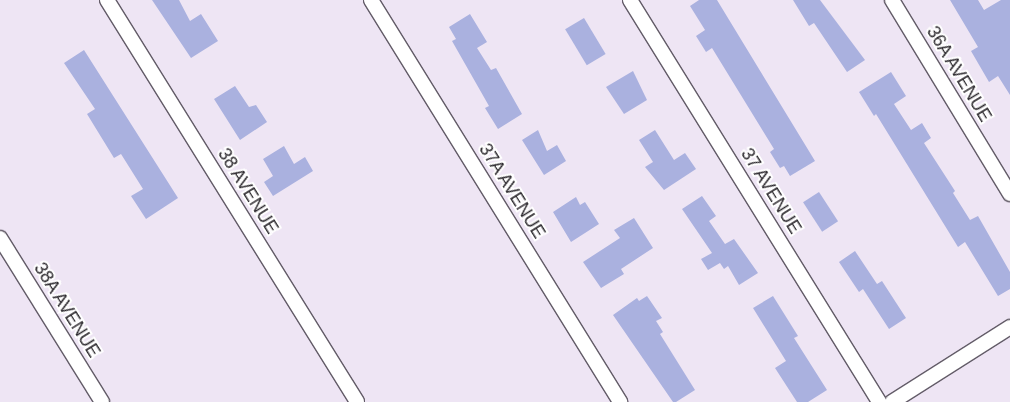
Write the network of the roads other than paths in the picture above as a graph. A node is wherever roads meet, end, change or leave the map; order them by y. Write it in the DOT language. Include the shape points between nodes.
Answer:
graph roads {
  1 [pos="107,0"];
  2 [pos="371,0"];
  3 [pos="630,0"];
  4 [pos="892,0"];
  5 [pos="1010,194"];
  6 [pos="0,238"];
  7 [pos="1010,327"];
  8 [pos="102,402"];
  9 [pos="356,402"];
  10 [pos="620,402"];
  11 [pos="879,402"];
  12 [pos="892,402"];
  1 -- 9 [label="street, 38 AVENUE"];
  2 -- 10 [label="street, 37A AVENUE"];
  3 -- 11 [label="street, 37 AVENUE"];
  4 -- 5 [label="street, 36A AVENUE"];
  6 -- 8 [label="street, 38A AVENUE"];
  7 -- 12 [label="street"];
}
